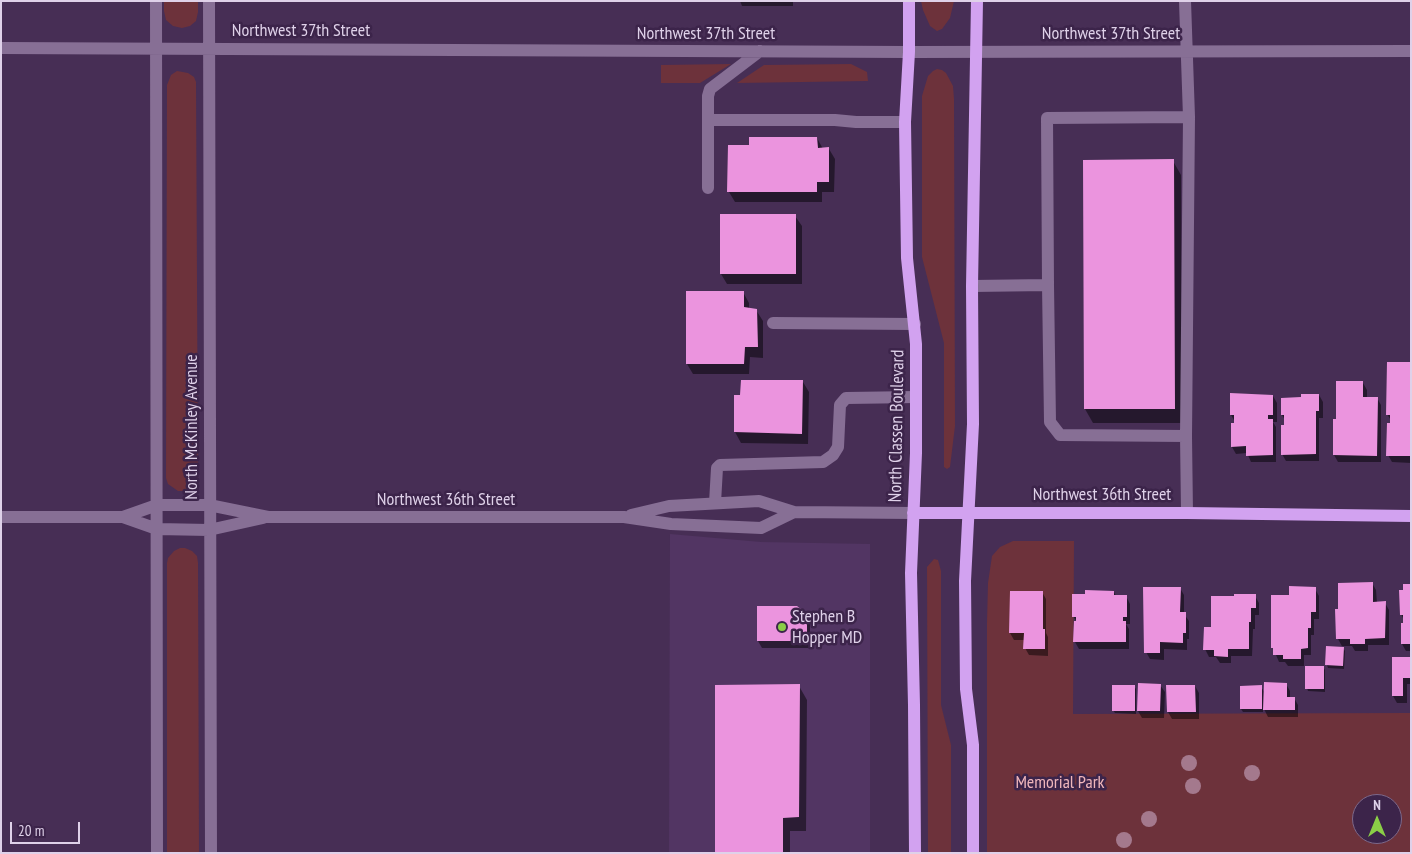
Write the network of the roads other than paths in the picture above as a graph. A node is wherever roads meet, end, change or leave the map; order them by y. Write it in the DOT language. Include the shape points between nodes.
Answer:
graph roads {
  1 [pos="156,1"];
  2 [pos="209,1"];
  3 [pos="909,1"];
  4 [pos="977,1"];
  5 [pos="1185,1"];
  6 [pos="1,48"];
  7 [pos="157,48"];
  8 [pos="209,48"];
  9 [pos="760,51"];
  10 [pos="1411,51"];
  11 [pos="909,52"];
  12 [pos="977,52"];
  13 [pos="1187,52"];
  14 [pos="1189,117"];
  15 [pos="708,120"];
  16 [pos="905,122"];
  17 [pos="708,188"];
  18 [pos="1048,285"];
  19 [pos="972,286"];
  20 [pos="773,323"];
  21 [pos="914,324"];
  22 [pos="916,397"];
  23 [pos="1186,436"];
  24 [pos="715,503"];
  25 [pos="157,505"];
  26 [pos="209,505"];
  27 [pos="794,512"];
  28 [pos="913,513"];
  29 [pos="969,513"];
  30 [pos="1187,513"];
  31 [pos="1411,516"];
  32 [pos="1,517"];
  33 [pos="123,517"];
  34 [pos="268,517"];
  35 [pos="624,517"];
  36 [pos="157,529"];
  37 [pos="209,530"];
  38 [pos="157,853"];
  39 [pos="211,853"];
  40 [pos="915,853"];
  41 [pos="973,853"];
  1 -- 7 [label="street, North McKinley Avenue"];
  2 -- 8 [label="street, North McKinley Avenue"];
  3 -- 11 [label="main road, North Classen Boulevard"];
  4 -- 12 [label="main road"];
  5 -- 13 [label="street"];
  6 -- 7 [label="street, Northwest 37th Street"];
  7 -- 8 [label="street, Northwest 37th Street"];
  7 -- 25 [label="street, North McKinley Avenue"];
  8 -- 9 [label="street, Northwest 37th Street"];
  8 -- 26 [label="street, North McKinley Avenue"];
  9 -- 11 [label="street, Northwest 37th Street"];
  9 -- 15 [label="street" via="710,89"];
  10 -- 13 [label="street, Northwest 37th Street"];
  11 -- 12 [label="street, Northwest 37th Street"];
  11 -- 16 [label="main road, North Classen Boulevard"];
  12 -- 13 [label="street, Northwest 37th Street"];
  12 -- 19 [label="main road"];
  13 -- 14 [label="street"];
  14 -- 18 [label="street" via="1047,118"];
  14 -- 23 [label="street"];
  15 -- 16 [label="street"];
  15 -- 17 [label="street"];
  16 -- 21 [label="main road, North Classen Boulevard" via="907,258"];
  18 -- 19 [label="street"];
  18 -- 23 [label="street" via="1050,422 1060,435"];
  19 -- 29 [label="main road" via="973,424"];
  20 -- 21 [label="street"];
  21 -- 22 [label="main road, North Classen Boulevard"];
  22 -- 24 [label="street" via="846,398 840,405 838,447 833,455 823,462 720,465 717,468"];
  22 -- 28 [label="main road, North Classen Boulevard"];
  23 -- 30 [label="street"];
  24 -- 27 [label="street, Northwest 36th Street" via="759,501"];
  24 -- 35 [label="street, Northwest 36th Street" via="669,506"];
  25 -- 26 [label="street, Northwest 36th Street"];
  25 -- 33 [label="street, Northwest 36th Street"];
  25 -- 36 [label="street, North McKinley Avenue"];
  26 -- 34 [label="street, Northwest 36th Street"];
  26 -- 37 [label="street, North McKinley Avenue"];
  27 -- 28 [label="street, Northwest 36th Street"];
  27 -- 35 [label="street, Northwest 36th Street" via="761,528 671,524"];
  28 -- 29 [label="main road, Northwest 36th Street"];
  28 -- 40 [label="main road, North Classen Boulevard"];
  29 -- 30 [label="main road, Northwest 36th Street"];
  29 -- 41 [label="main road" via="965,581 966,679 973,746"];
  30 -- 31 [label="main road, Northwest 36th Street"];
  32 -- 33 [label="street, Northwest 36th Street"];
  33 -- 36 [label="street, Northwest 36th Street"];
  34 -- 35 [label="street, Northwest 36th Street"];
  34 -- 37 [label="street, Northwest 36th Street"];
  36 -- 37 [label="street, Northwest 36th Street"];
  36 -- 38 [label="street, North McKinley Avenue"];
  37 -- 39 [label="street, North McKinley Avenue"];
}
